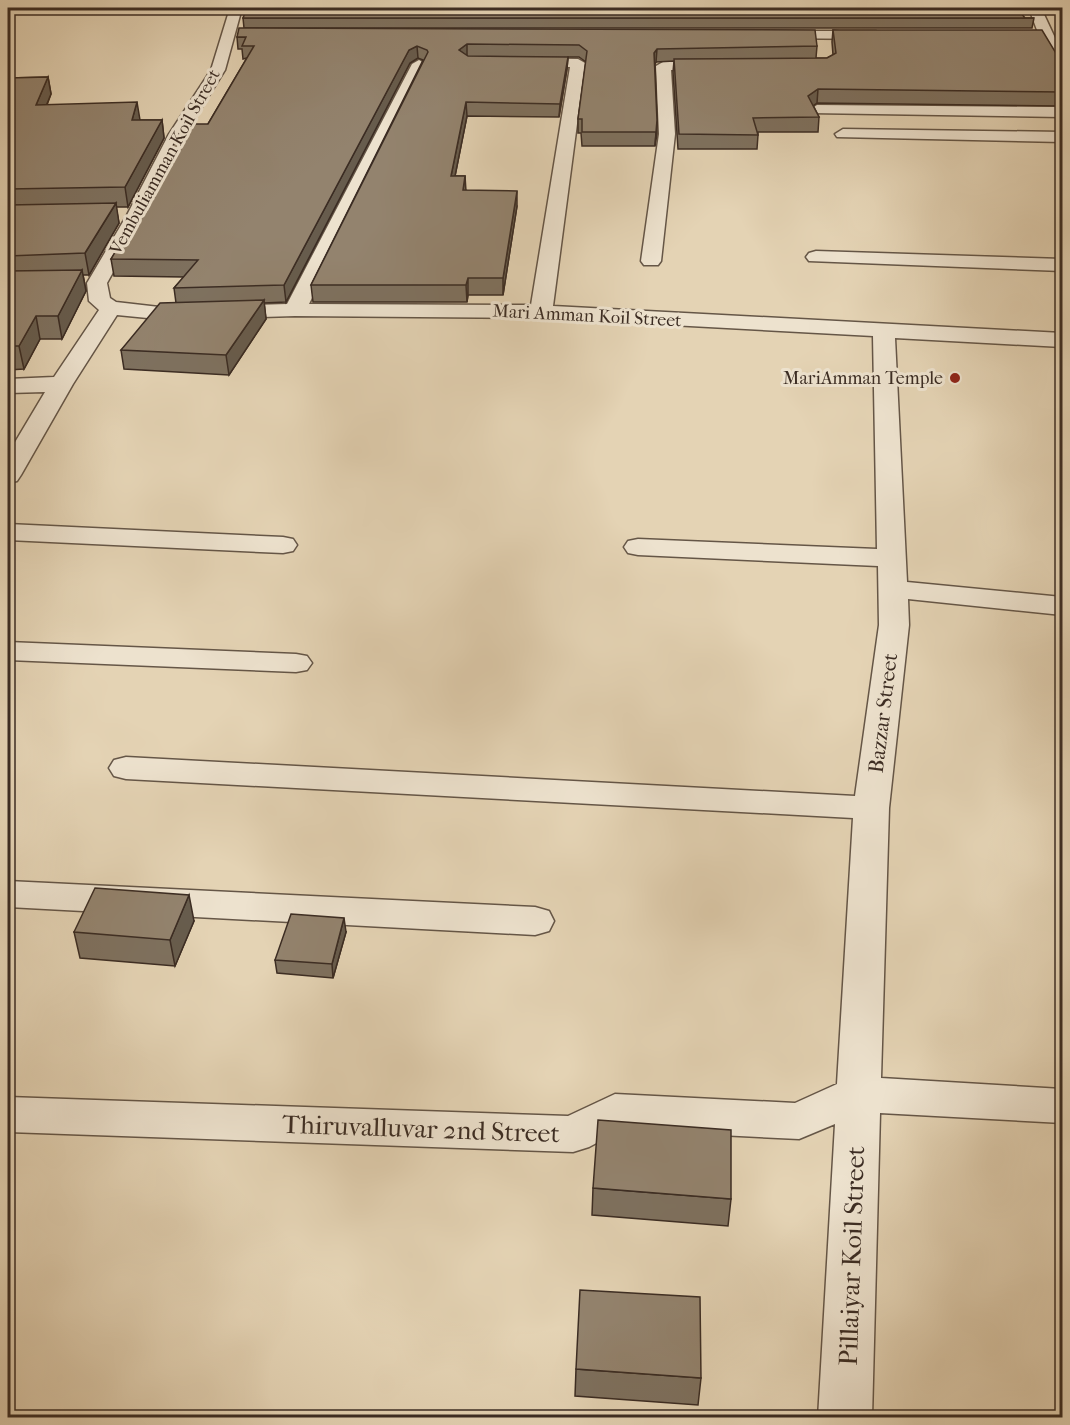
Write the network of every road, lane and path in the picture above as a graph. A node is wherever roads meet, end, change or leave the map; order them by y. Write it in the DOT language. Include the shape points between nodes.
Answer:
graph roads {
  1 [pos="236,8"];
  2 [pos="1042,12"];
  3 [pos="763,35"];
  4 [pos="822,35"];
  5 [pos="892,36"];
  6 [pos="824,55"];
  7 [pos="512,62"];
  8 [pos="419,64"];
  9 [pos="1062,64"];
  10 [pos="733,66"];
  11 [pos="817,110"];
  12 [pos="1062,112"];
  13 [pos="843,134"];
  14 [pos="1062,137"];
  15 [pos="136,215"];
  16 [pos="112,216"];
  17 [pos="816,257"];
  18 [pos="651,261"];
  19 [pos="1062,265"];
  20 [pos="97,283"];
  21 [pos="75,284"];
  22 [pos="111,308"];
  23 [pos="295,310"];
  24 [pos="541,312"];
  25 [pos="884,332"];
  26 [pos="1062,340"];
  27 [pos="61,384"];
  28 [pos="8,386"];
  29 [pos="8,475"];
  30 [pos="8,532"];
  31 [pos="283,545"];
  32 [pos="638,547"];
  33 [pos="892,573"];
  34 [pos="1062,606"];
  35 [pos="8,651"];
  36 [pos="296,663"];
  37 [pos="126,768"];
  38 [pos="871,808"];
  39 [pos="8,894"];
  40 [pos="535,921"];
  41 [pos="858,1094"];
  42 [pos="1062,1106"];
  43 [pos="8,1116"];
  44 [pos="845,1418"];
  1 -- 15 [label="street, Vembuliamman Koil Street" via="236,34 177,134"];
  2 -- 9 [label="street" via="1040,36"];
  3 -- 4 [label="street"];
  4 -- 5 [label="street"];
  4 -- 6 [label="street"];
  7 -- 24 [label="street" via="578,63"];
  8 -- 23 [label="street"];
  10 -- 18 [label="street" via="663,66 666,134"];
  11 -- 12 [label="street"];
  13 -- 14 [label="street"];
  15 -- 16 [label="street"];
  15 -- 20 [label="street, Vembuliamman Koil Street"];
  17 -- 19 [label="street"];
  20 -- 21 [label="street"];
  20 -- 22 [label="street" via="100,301"];
  22 -- 23 [label="street, Mari Amman Koil Street" via="168,314"];
  22 -- 27 [label="street"];
  23 -- 24 [label="street, Mari Amman Koil Street"];
  24 -- 25 [label="street, Mari Amman Koil Street"];
  25 -- 26 [label="street, Mari Amman Koil Street"];
  25 -- 33 [label="street, Bazzar Street"];
  27 -- 28 [label="street"];
  27 -- 29 [label="street"];
  30 -- 31 [label="street"];
  32 -- 33 [label="street"];
  33 -- 34 [label="street"];
  33 -- 38 [label="street, Bazzar Street" via="894,625"];
  35 -- 36 [label="street"];
  37 -- 38 [label="street"];
  38 -- 41 [label="street, Bazzar Street"];
  39 -- 40 [label="street"];
  41 -- 42 [label="street"];
  41 -- 43 [label="street, Thiruvalluvar 2nd Street" via="799,1121 615,1112 573,1134"];
  41 -- 44 [label="street, Pillaiyar Koil Street"];
}
